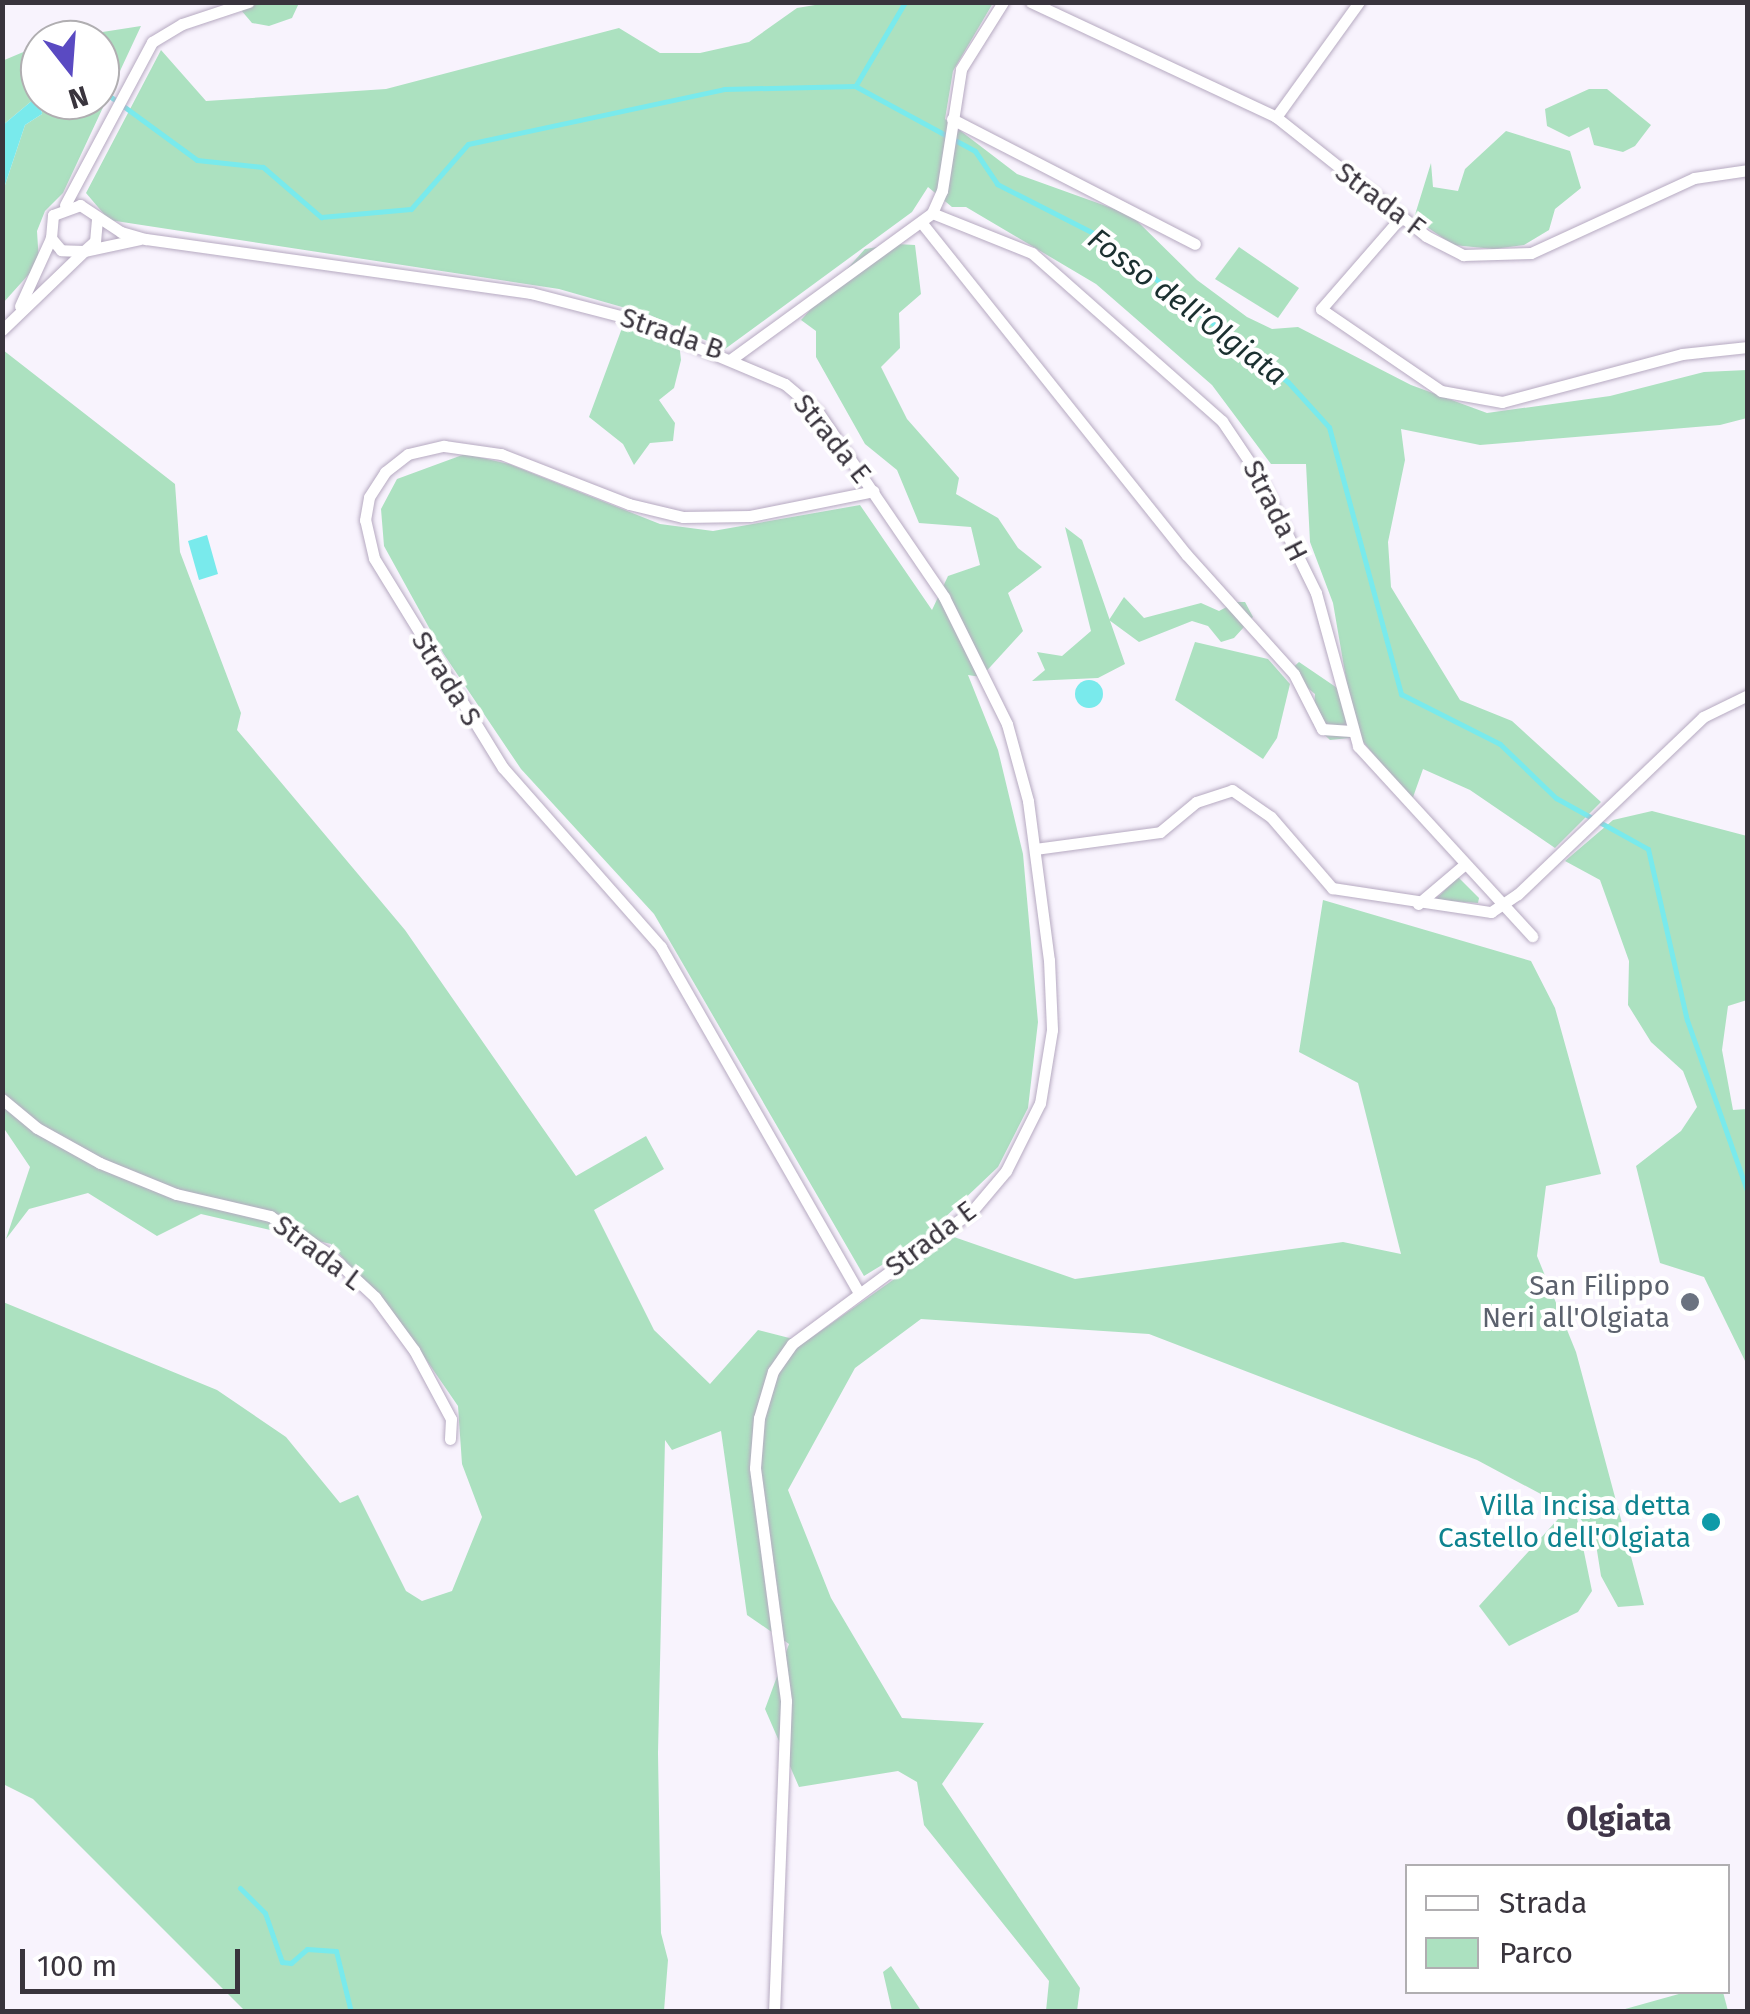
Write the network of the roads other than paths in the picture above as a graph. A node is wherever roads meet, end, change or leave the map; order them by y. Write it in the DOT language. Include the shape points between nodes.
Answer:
graph roads {
  1 [pos="248,2"];
  2 [pos="1003,2"];
  3 [pos="1031,2"];
  4 [pos="1359,2"];
  5 [pos="1276,117"];
  6 [pos="950,131"];
  7 [pos="1748,170"];
  8 [pos="85,174"];
  9 [pos="66,206"];
  10 [pos="94,216"];
  11 [pos="1402,217"];
  12 [pos="926,218"];
  13 [pos="50,238"];
  14 [pos="146,238"];
  15 [pos="1194,244"];
  16 [pos="84,251"];
  17 [pos="14,319"];
  18 [pos="2,330"];
  19 [pos="1748,347"];
  20 [pos="730,360"];
  21 [pos="874,490"];
  22 [pos="1748,695"];
  23 [pos="1350,731"];
  24 [pos="1034,849"];
  25 [pos="1465,864"];
  26 [pos="1418,904"];
  27 [pos="1505,905"];
  28 [pos="1532,936"];
  29 [pos="2,1099"];
  30 [pos="859,1293"];
  31 [pos="450,1439"];
  32 [pos="774,2012"];
  1 -- 8 [label="street" via="160,35 117,103"];
  2 -- 6 [label="street" via="961,69"];
  3 -- 5 [label="street, Strada F"];
  4 -- 5 [label="street"];
  5 -- 11 [label="street, Strada F"];
  6 -- 12 [label="street"];
  6 -- 15 [label="street"];
  7 -- 11 [label="street, Strada F" via="1694,178 1516,256 1456,252"];
  8 -- 9 [label="street"];
  8 -- 10 [label="street"];
  9 -- 10 [label="street"];
  9 -- 13 [label="street" via="50,222"];
  10 -- 14 [label="street, Strada B"];
  10 -- 16 [label="street" via="96,241"];
  11 -- 19 [label="street" via="1325,298 1322,312 1440,392 1502,402 1682,354"];
  12 -- 20 [label="street, Strada B"];
  12 -- 23 [label="street" via="1186,554 1294,674 1322,730"];
  12 -- 23 [label="street, Strada H" via="1032,253 1222,421 1257,473 1310,580"];
  13 -- 16 [label="street" via="61,250"];
  13 -- 17 [label="street"];
  14 -- 16 [label="street, Strada B"];
  14 -- 20 [label="street, Strada B" via="531,293 628,318"];
  16 -- 17 [label="street"];
  17 -- 18 [label="street"];
  20 -- 21 [label="street, Strada E" via="804,396"];
  21 -- 24 [label="street, Strada E" via="986,672 1019,762"];
  21 -- 30 [label="street, Strada S" via="749,516 683,517 629,504 487,450 431,446 385,472 369,497 366,520 374,558 503,768 661,946"];
  22 -- 27 [label="street" via="1709,712"];
  23 -- 25 [label="street, Strada H" via="1368,760"];
  24 -- 26 [label="street" via="1160,832 1203,798 1236,791 1271,817 1326,885"];
  24 -- 30 [label="street, Strada E" via="1052,1030 1040,1103 1020,1149 987,1196"];
  25 -- 26 [label="street"];
  25 -- 27 [label="street, Strada H"];
  26 -- 27 [label="street" via="1477,914"];
  27 -- 28 [label="street, Strada H"];
  29 -- 31 [label="street, Strada L" via="36,1128 100,1164 176,1194 270,1216 329,1254 375,1297 414,1350 452,1420"];
  30 -- 32 [label="street, Strada E" via="781,1357 756,1432 754,1468 786,1701"];
}
